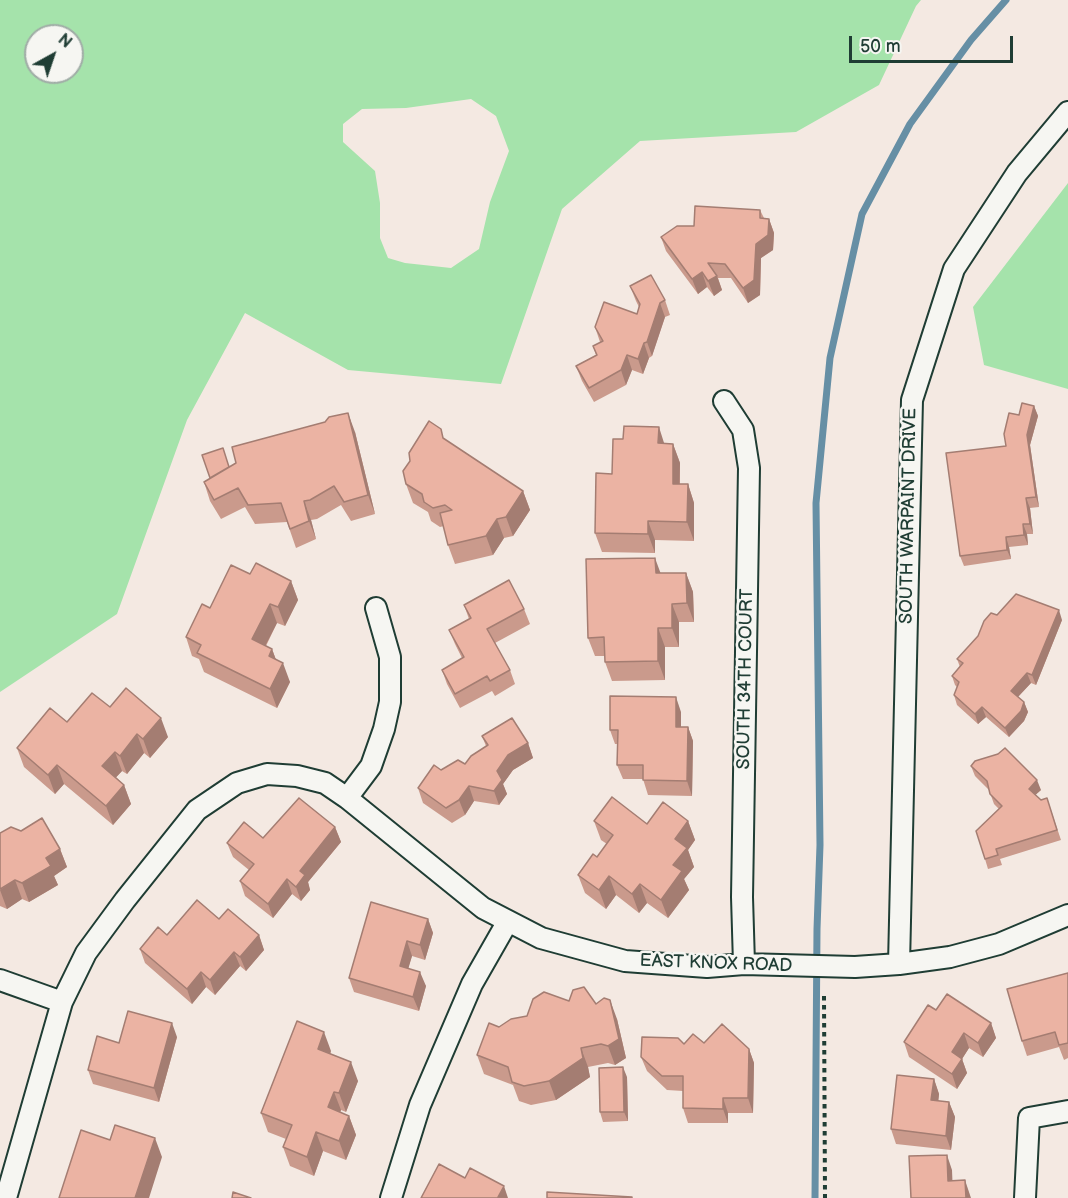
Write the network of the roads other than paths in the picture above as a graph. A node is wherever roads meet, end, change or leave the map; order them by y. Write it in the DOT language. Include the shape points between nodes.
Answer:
graph roads {
  1 [pos="1068,112"];
  2 [pos="724,401"];
  3 [pos="376,608"];
  4 [pos="347,798"];
  5 [pos="1068,915"];
  6 [pos="508,921"];
  7 [pos="744,964"];
  8 [pos="899,964"];
  9 [pos="0,980"];
  10 [pos="62,1002"];
  11 [pos="1068,1111"];
  12 [pos="6,1198"];
  13 [pos="391,1198"];
  14 [pos="1025,1198"];
  1 -- 8 [label="street, SOUTH WARPAINT DRIVE" via="1017,173 954,269 912,400"];
  2 -- 7 [label="street, SOUTH 34TH COURT" via="743,430 749,468"];
  3 -- 4 [label="street" via="390,657 390,702 371,766"];
  4 -- 6 [label="street, EAST KNOX ROAD" via="483,908"];
  4 -- 10 [label="street, EAST KNOX ROAD" via="325,783 267,774 237,783 197,810 86,953"];
  5 -- 8 [label="street, EAST KNOX ROAD" via="999,944 950,957"];
  6 -- 7 [label="street, EAST KNOX ROAD" via="541,938 625,961 707,967"];
  6 -- 13 [label="street" via="472,984 420,1105"];
  7 -- 8 [label="street, EAST KNOX ROAD"];
  9 -- 10 [label="street"];
  10 -- 12 [label="street"];
  11 -- 14 [label="street" via="1029,1118"];
}
